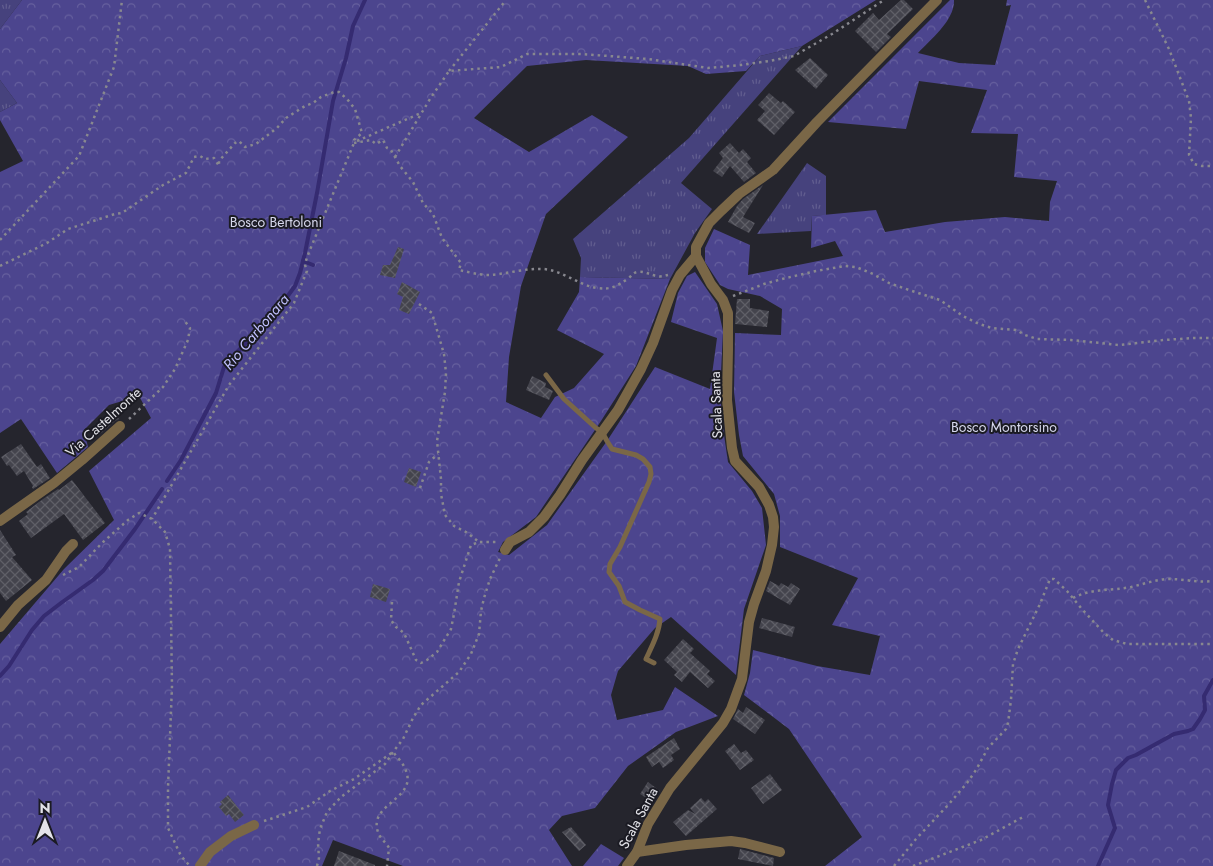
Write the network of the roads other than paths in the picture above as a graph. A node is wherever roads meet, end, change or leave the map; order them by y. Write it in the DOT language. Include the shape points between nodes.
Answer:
graph roads {
  1 [pos="937,0"];
  2 [pos="696,256"];
  3 [pos="546,375"];
  4 [pos="120,426"];
  5 [pos="602,432"];
  6 [pos="0,521"];
  7 [pos="73,544"];
  8 [pos="507,546"];
  9 [pos="0,628"];
  10 [pos="654,664"];
  11 [pos="254,825"];
  12 [pos="637,852"];
  13 [pos="780,852"];
  14 [pos="200,866"];
  15 [pos="627,866"];
  1 -- 2 [label="street" via="773,170 739,194 709,223 696,247"];
  2 -- 5 [label="street" via="672,290 641,370"];
  2 -- 12 [label="street, Scala Santa" via="728,313 726,392 735,461 763,493 774,527 766,570 749,622 742,679 731,709 670,788 648,824"];
  3 -- 5 [label="lane" via="564,399"];
  4 -- 6 [label="street, Via Castelmonte" via="54,483"];
  5 -- 8 [label="street" via="544,517 529,532"];
  5 -- 10 [label="lane" via="612,450 636,454 644,459 652,474 609,572 626,602 660,619 660,627 646,659"];
  7 -- 9 [label="street" via="46,580 18,605"];
  11 -- 14 [label="street" via="230,836 210,852"];
  12 -- 13 [label="street" via="731,841"];
  12 -- 15 [label="street, Scala Santa"];
}
